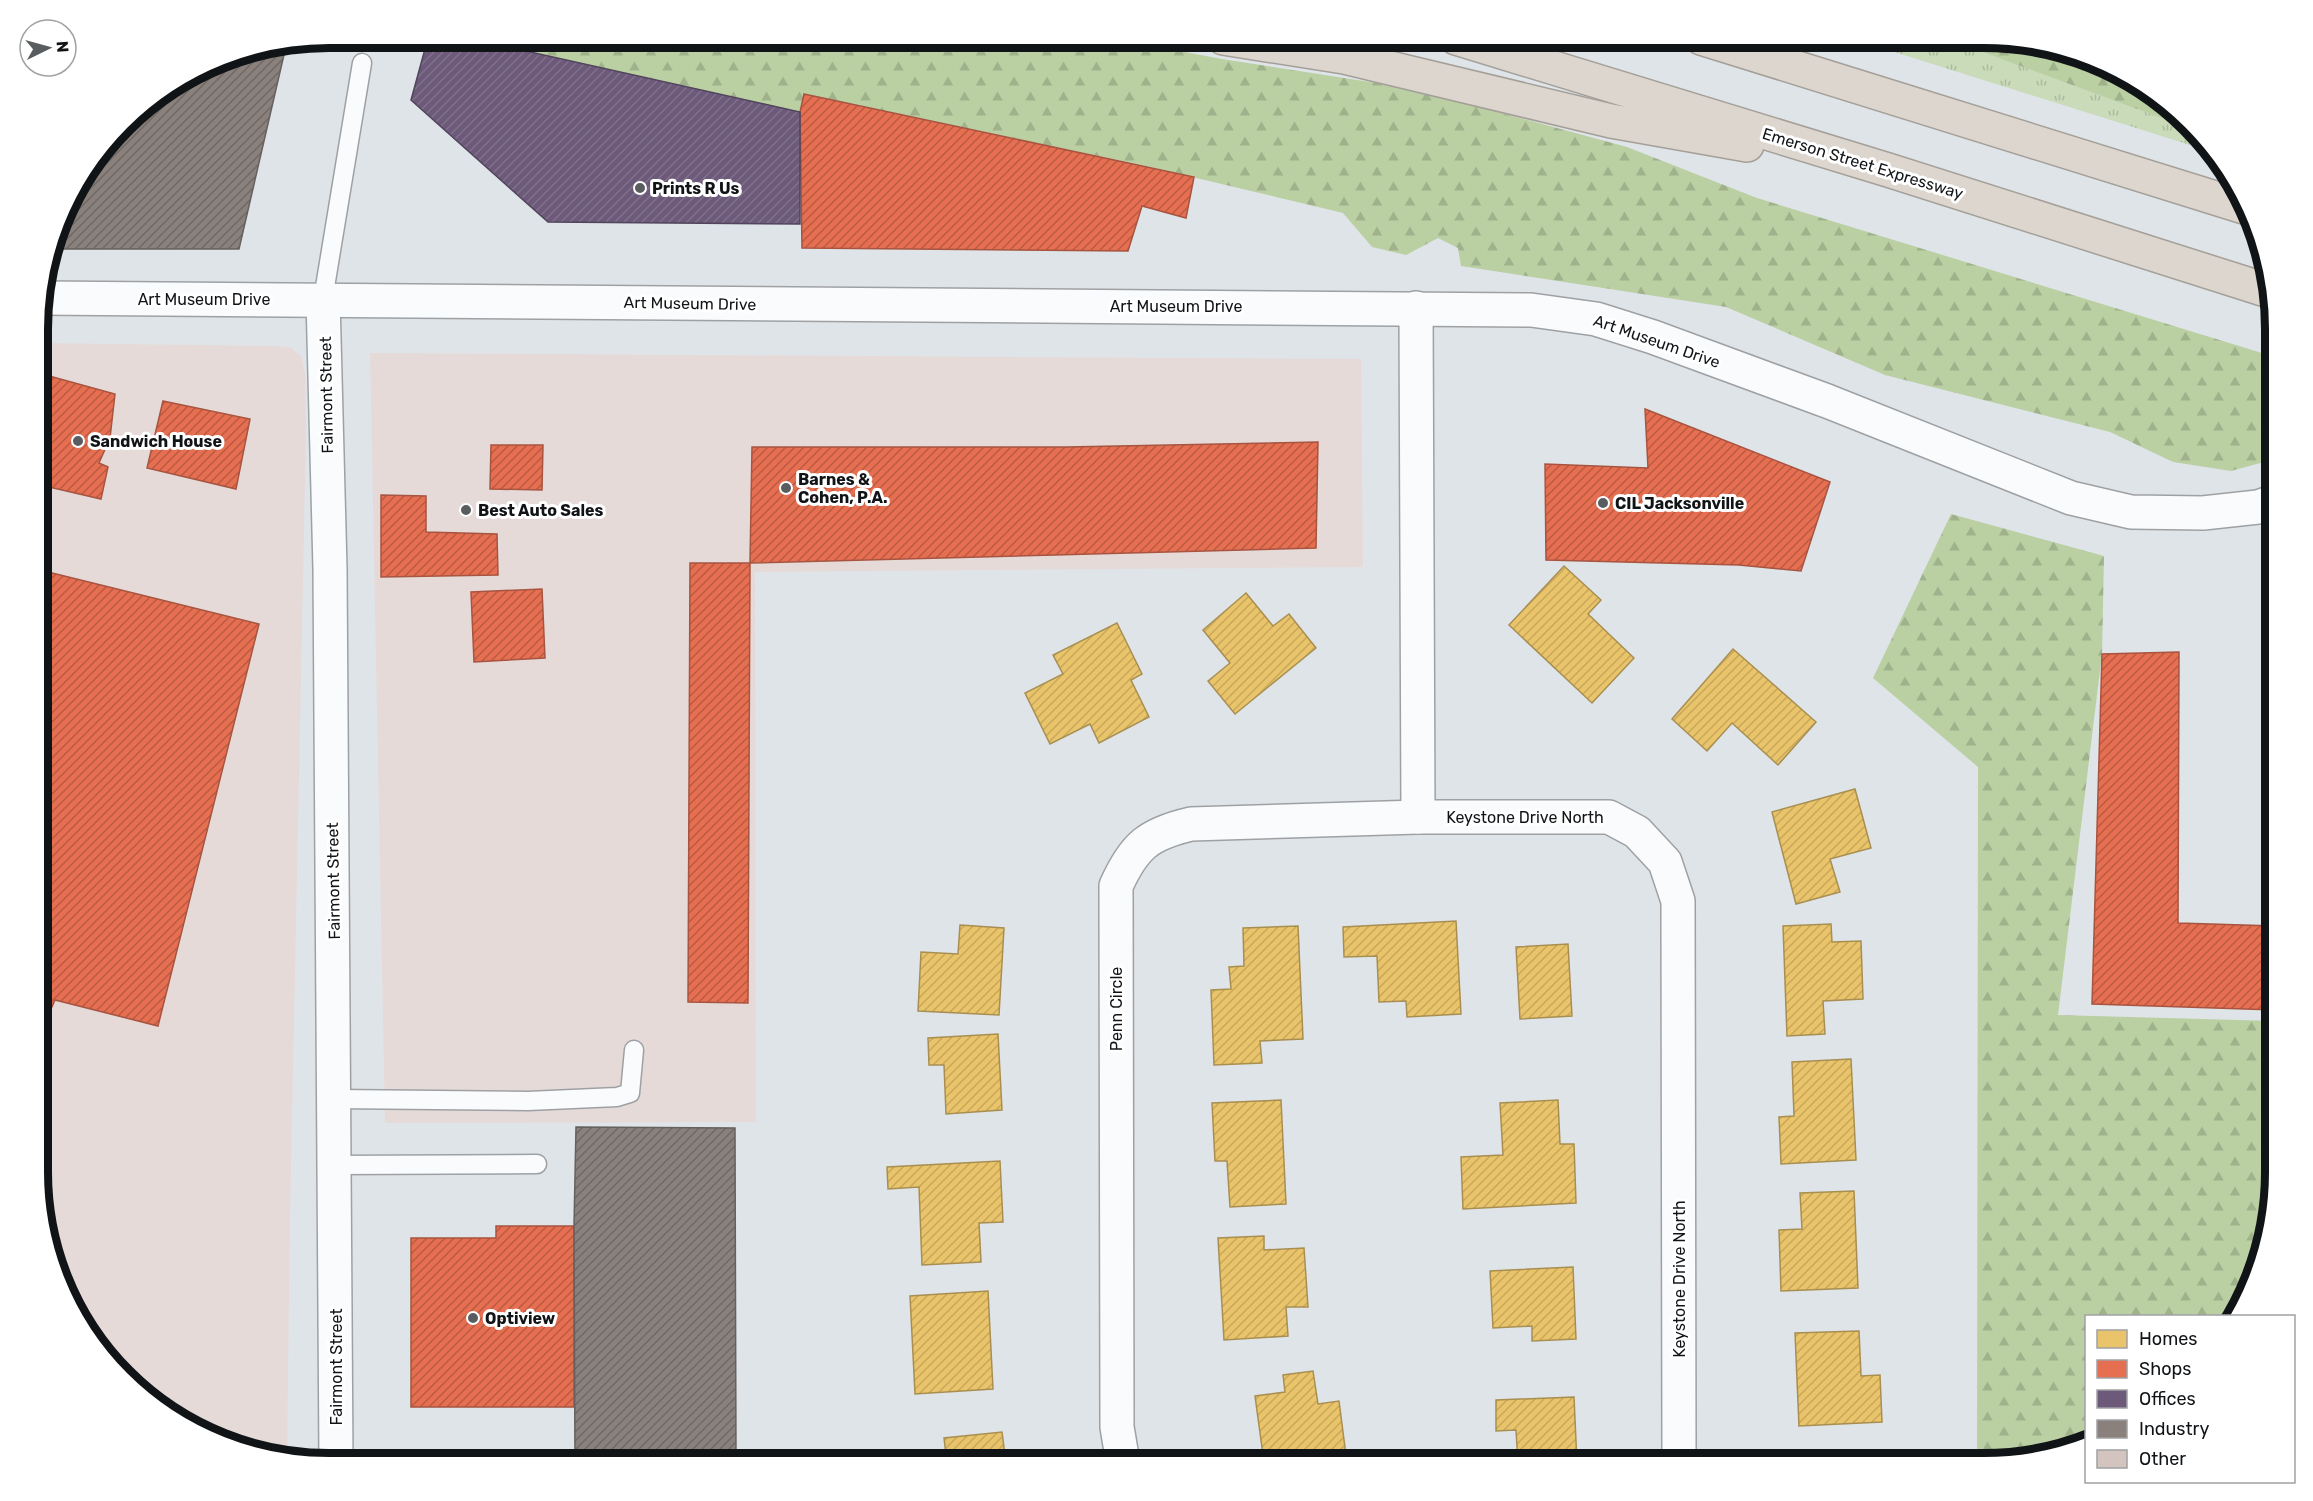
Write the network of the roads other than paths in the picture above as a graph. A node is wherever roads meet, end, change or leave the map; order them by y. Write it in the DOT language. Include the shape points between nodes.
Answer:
graph roads {
  1 [pos="1287,48"];
  2 [pos="1489,48"];
  3 [pos="1734,48"];
  4 [pos="1792,48"];
  5 [pos="362,63"];
  6 [pos="1910,102"];
  7 [pos="1888,170"];
  8 [pos="2236,204"];
  9 [pos="2262,289"];
  10 [pos="50,298"];
  11 [pos="323,299"];
  12 [pos="1416,308"];
  13 [pos="2265,505"];
  14 [pos="1418,817"];
  15 [pos="634,1050"];
  16 [pos="335,1099"];
  17 [pos="537,1164"];
  18 [pos="335,1165"];
  19 [pos="336,1453"];
  20 [pos="1121,1453"];
  21 [pos="1679,1453"];
  1 -- 7 [label="highway" via="1344,57 1611,121"];
  2 -- 7 [label="highway, Emerson Street Expressway"];
  3 -- 6 [label="highway"];
  4 -- 6 [label="highway"];
  5 -- 11 [label="lane"];
  6 -- 8 [label="highway"];
  7 -- 9 [label="highway, Emerson Street Expressway"];
  10 -- 11 [label="street, Art Museum Drive"];
  11 -- 12 [label="street, Art Museum Drive"];
  11 -- 16 [label="street, Fairmont Street"];
  12 -- 13 [label="street, Art Museum Drive" via="1531,310 1596,319 1827,401 2071,498 2132,512 2203,513"];
  12 -- 14 [label="street"];
  14 -- 20 [label="street, Penn Circle" via="1191,824 1164,830 1143,843 1120,875 1116,886 1117,1427"];
  14 -- 21 [label="street, Keystone Drive North" via="1609,817 1637,832 1665,862 1678,901"];
  15 -- 16 [label="lane" via="630,1093 617,1097 528,1101"];
  16 -- 18 [label="street, Fairmont Street"];
  17 -- 18 [label="lane"];
  18 -- 19 [label="street, Fairmont Street"];
}
